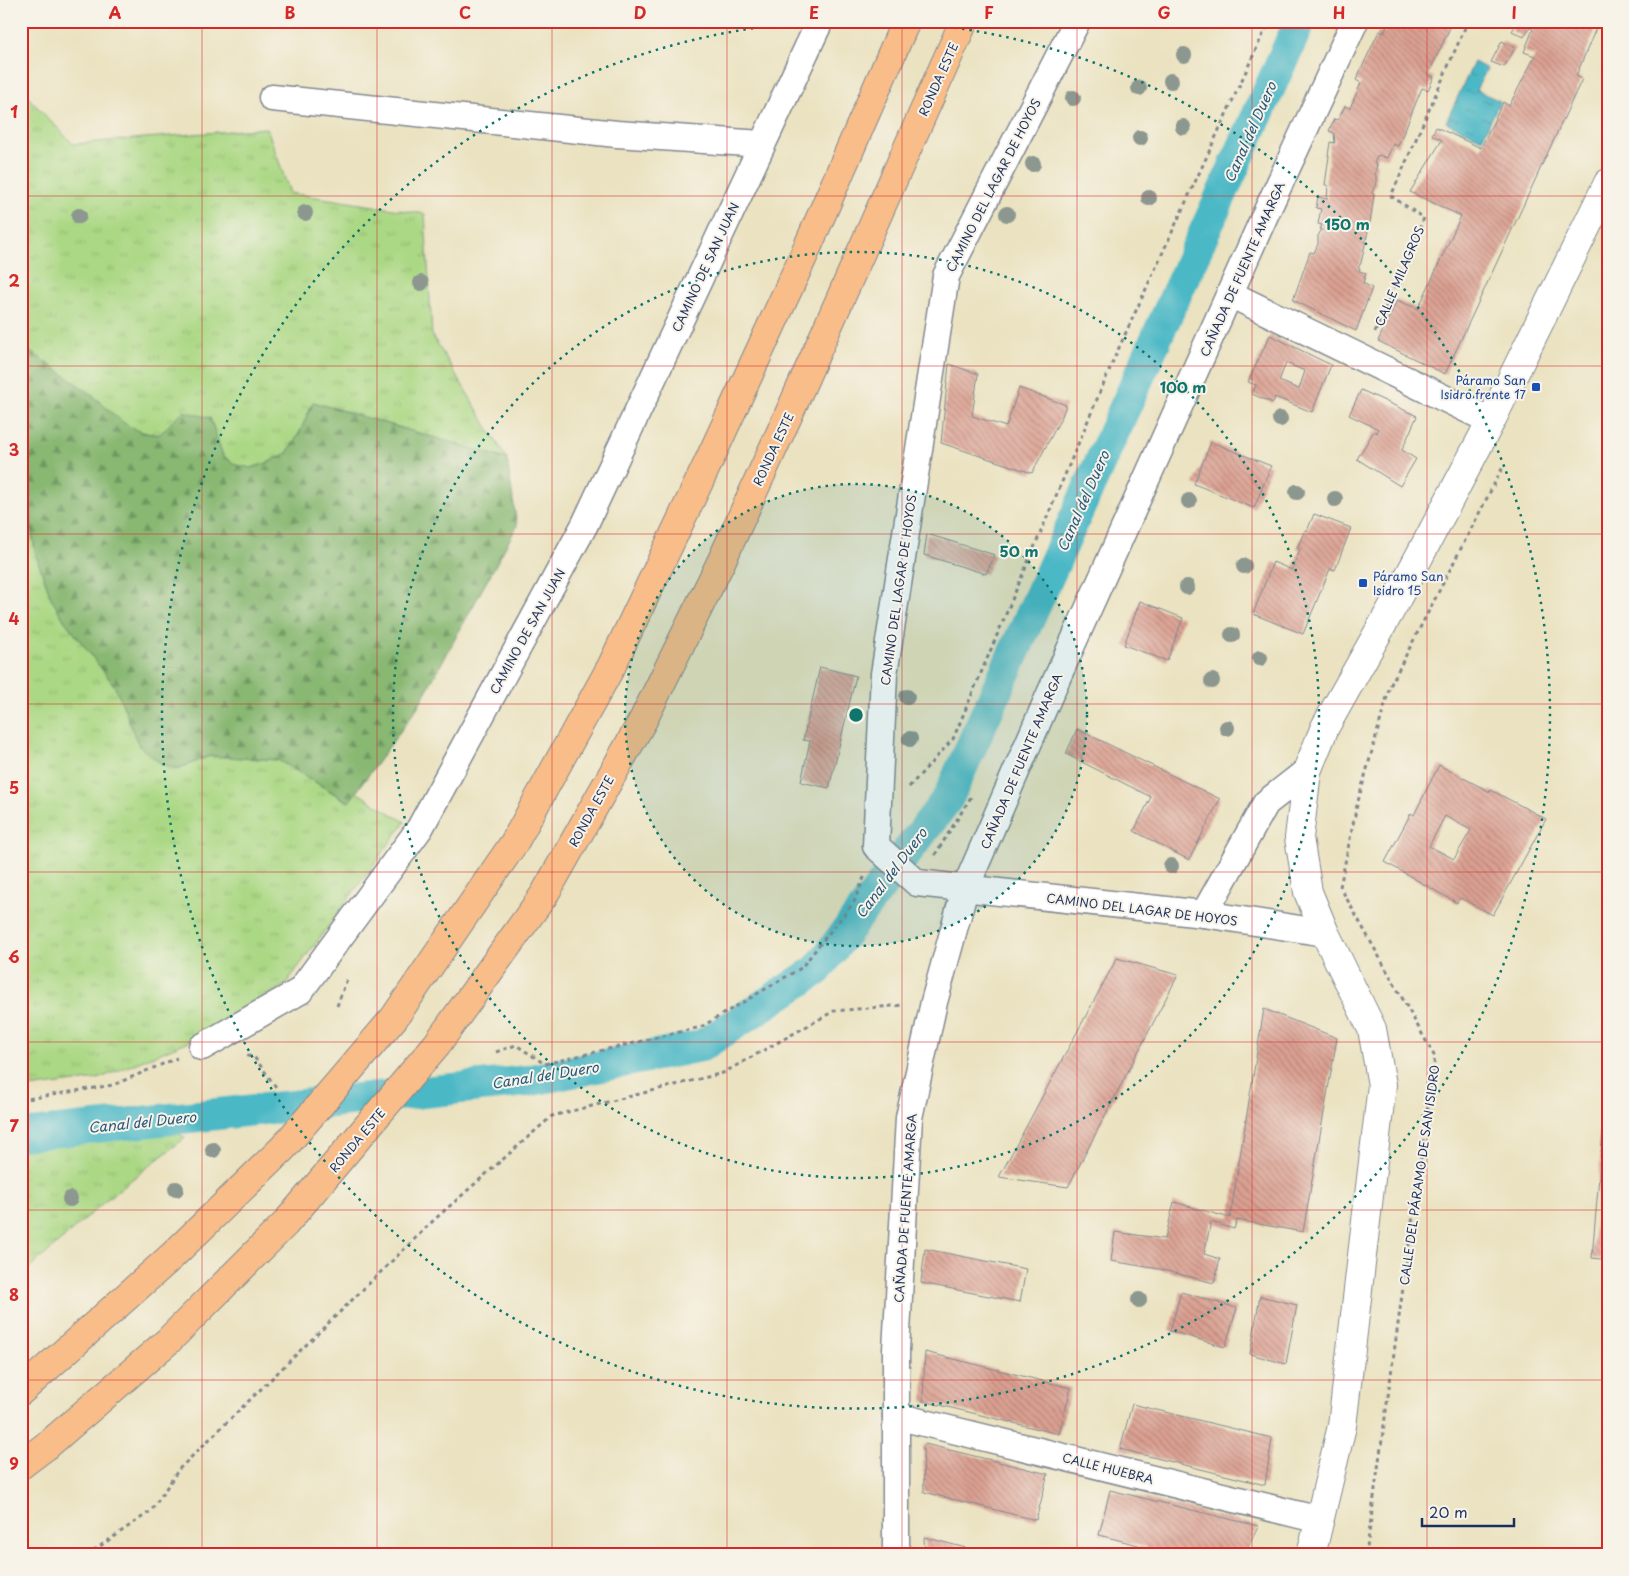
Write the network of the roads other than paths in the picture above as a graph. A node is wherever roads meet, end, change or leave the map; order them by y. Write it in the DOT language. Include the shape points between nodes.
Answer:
graph roads {
  1 [pos="820,21"];
  2 [pos="906,21"];
  3 [pos="964,21"];
  4 [pos="1077,21"];
  5 [pos="1355,21"];
  6 [pos="272,98"];
  7 [pos="762,144"];
  8 [pos="1608,183"];
  9 [pos="1230,294"];
  10 [pos="1491,421"];
  11 [pos="1307,771"];
  12 [pos="965,889"];
  13 [pos="1204,914"];
  14 [pos="1325,933"];
  15 [pos="202,1047"];
  16 [pos="21,1391"];
  17 [pos="896,1416"];
  18 [pos="50,1443"];
  19 [pos="21,1465"];
  20 [pos="21,1485"];
  21 [pos="1320,1520"];
  22 [pos="896,1555"];
  23 [pos="1310,1555"];
  1 -- 7 [label="street, CAMINO DE SAN JUAN"];
  2 -- 16 [label="highway" via="800,263 612,665 514,843 394,1018 283,1148 172,1256"];
  3 -- 18 [label="highway, RONDA ESTE" via="721,562 643,720 544,895 437,1044 285,1224 168,1341"];
  4 -- 12 [label="street, CAMINO DEL LAGAR DE HOYOS" via="946,276 884,674 876,846 917,883"];
  5 -- 9 [label="street, CAÑADA DE FUENTE AMARGA"];
  6 -- 7 [label="street" via="617,134"];
  7 -- 15 [label="street, CAMINO DE SAN JUAN" via="585,524 420,828 300,991"];
  8 -- 10 [label="street"];
  9 -- 10 [label="street"];
  9 -- 12 [label="street, CAÑADA DE FUENTE AMARGA"];
  10 -- 11 [label="street" via="1325,727"];
  11 -- 13 [label="street" via="1266,803"];
  11 -- 14 [label="street" via="1299,838 1308,892"];
  12 -- 13 [label="street, CAMINO DEL LAGAR DE HOYOS"];
  12 -- 17 [label="street, CAÑADA DE FUENTE AMARGA" via="934,1002 909,1118 896,1350"];
  13 -- 14 [label="street, CAMINO DEL LAGAR DE HOYOS"];
  14 -- 21 [label="street" via="1372,1029 1382,1085 1342,1426"];
  17 -- 21 [label="street, CALLE HUEBRA"];
  17 -- 22 [label="street, CAÑADA DE FUENTE AMARGA"];
  18 -- 19 [label="highway, RONDA ESTE"];
  18 -- 20 [label="highway"];
  21 -- 23 [label="street"];
}
